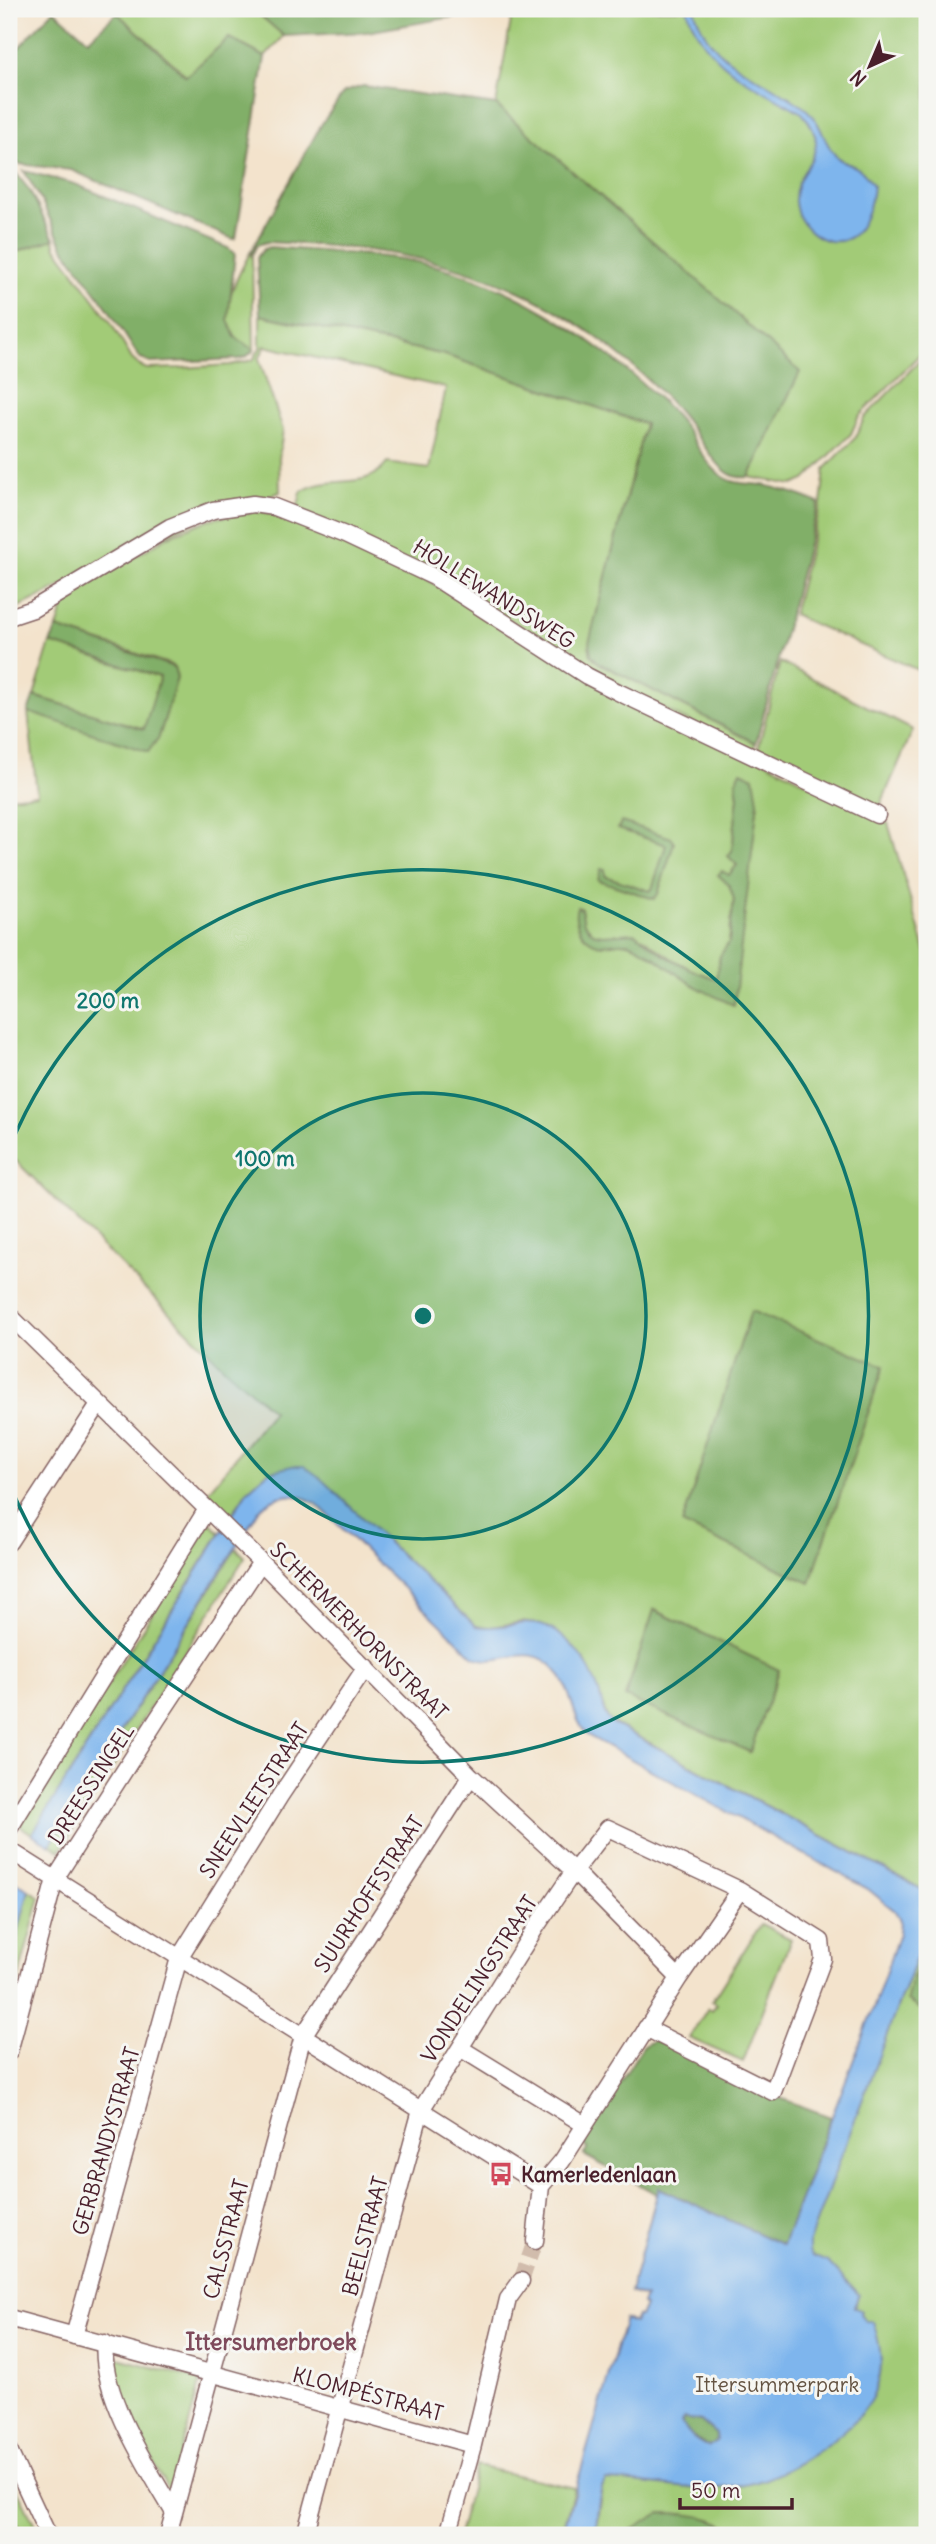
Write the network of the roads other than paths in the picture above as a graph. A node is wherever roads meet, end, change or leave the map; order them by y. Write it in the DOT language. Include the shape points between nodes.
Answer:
graph roads {
  1 [pos="9,617"];
  2 [pos="877,815"];
  3 [pos="9,1315"];
  4 [pos="99,1404"];
  5 [pos="207,1509"];
  6 [pos="9,1542"];
  7 [pos="261,1562"];
  8 [pos="366,1667"];
  9 [pos="471,1776"];
  10 [pos="9,1829"];
  11 [pos="9,1850"];
  12 [pos="574,1871"];
  13 [pos="55,1879"];
  14 [pos="740,1890"];
  15 [pos="179,1958"];
  16 [pos="679,1978"];
  17 [pos="646,2028"];
  18 [pos="303,2036"];
  19 [pos="460,2048"];
  20 [pos="9,2052"];
  21 [pos="421,2110"];
  22 [pos="584,2125"];
  23 [pos="541,2186"];
  24 [pos="535,2241"];
  25 [pos="521,2281"];
  26 [pos="9,2318"];
  27 [pos="74,2336"];
  28 [pos="105,2343"];
  29 [pos="211,2372"];
  30 [pos="341,2409"];
  31 [pos="473,2445"];
  32 [pos="9,2451"];
  33 [pos="174,2513"];
  34 [pos="48,2535"];
  35 [pos="168,2535"];
  36 [pos="305,2535"];
  37 [pos="448,2535"];
  1 -- 2 [label="street, HOLLEWANDSWEG" via="33,608 193,516 246,505 274,507 345,534 434,577 587,676"];
  3 -- 4 [label="street, SCHERMERHORNSTRAAT"];
  4 -- 5 [label="street, SCHERMERHORNSTRAAT"];
  4 -- 6 [label="street"];
  5 -- 7 [label="street, SCHERMERHORNSTRAAT"];
  5 -- 10 [label="street"];
  7 -- 8 [label="street, SCHERMERHORNSTRAAT"];
  7 -- 13 [label="street, DREESSINGEL"];
  8 -- 9 [label="street, SCHERMERHORNSTRAAT"];
  8 -- 15 [label="street, SNEEVLIETSTRAAT"];
  9 -- 12 [label="street, SCHERMERHORNSTRAAT"];
  9 -- 18 [label="street, SUURHOFFSTRAAT"];
  11 -- 13 [label="street"];
  12 -- 14 [label="street, VONDELINGSTRAAT" via="608,1828"];
  12 -- 16 [label="street, SCHERMERHORNSTRAAT"];
  12 -- 19 [label="street, VONDELINGSTRAAT"];
  13 -- 15 [label="street"];
  13 -- 20 [label="street, DREESSINGEL"];
  14 -- 16 [label="street"];
  14 -- 17 [label="street" via="821,1941 823,1959 773,2092"];
  15 -- 18 [label="street"];
  15 -- 27 [label="street, GERBRANDYSTRAAT"];
  16 -- 17 [label="street"];
  17 -- 22 [label="street"];
  18 -- 21 [label="street"];
  18 -- 29 [label="street, CALSSTRAAT"];
  19 -- 21 [label="street, VONDELINGSTRAAT"];
  19 -- 22 [label="street"];
  21 -- 23 [label="street"];
  21 -- 30 [label="street, BEELSTRAAT"];
  22 -- 23 [label="street"];
  23 -- 24 [label="street"];
  25 -- 31 [label="street" via="508,2299"];
  26 -- 27 [label="street, KLOMPÉSTRAAT"];
  27 -- 28 [label="street, KLOMPÉSTRAAT"];
  28 -- 29 [label="street, KLOMPÉSTRAAT"];
  28 -- 33 [label="street" via="103,2359 119,2408 135,2447"];
  29 -- 30 [label="street, KLOMPÉSTRAAT"];
  29 -- 33 [label="street, CALSSTRAAT"];
  30 -- 31 [label="street, KLOMPÉSTRAAT"];
  30 -- 36 [label="street, BEELSTRAAT"];
  31 -- 37 [label="street"];
  32 -- 34 [label="street"];
  33 -- 35 [label="street, CALSSTRAAT"];
}
